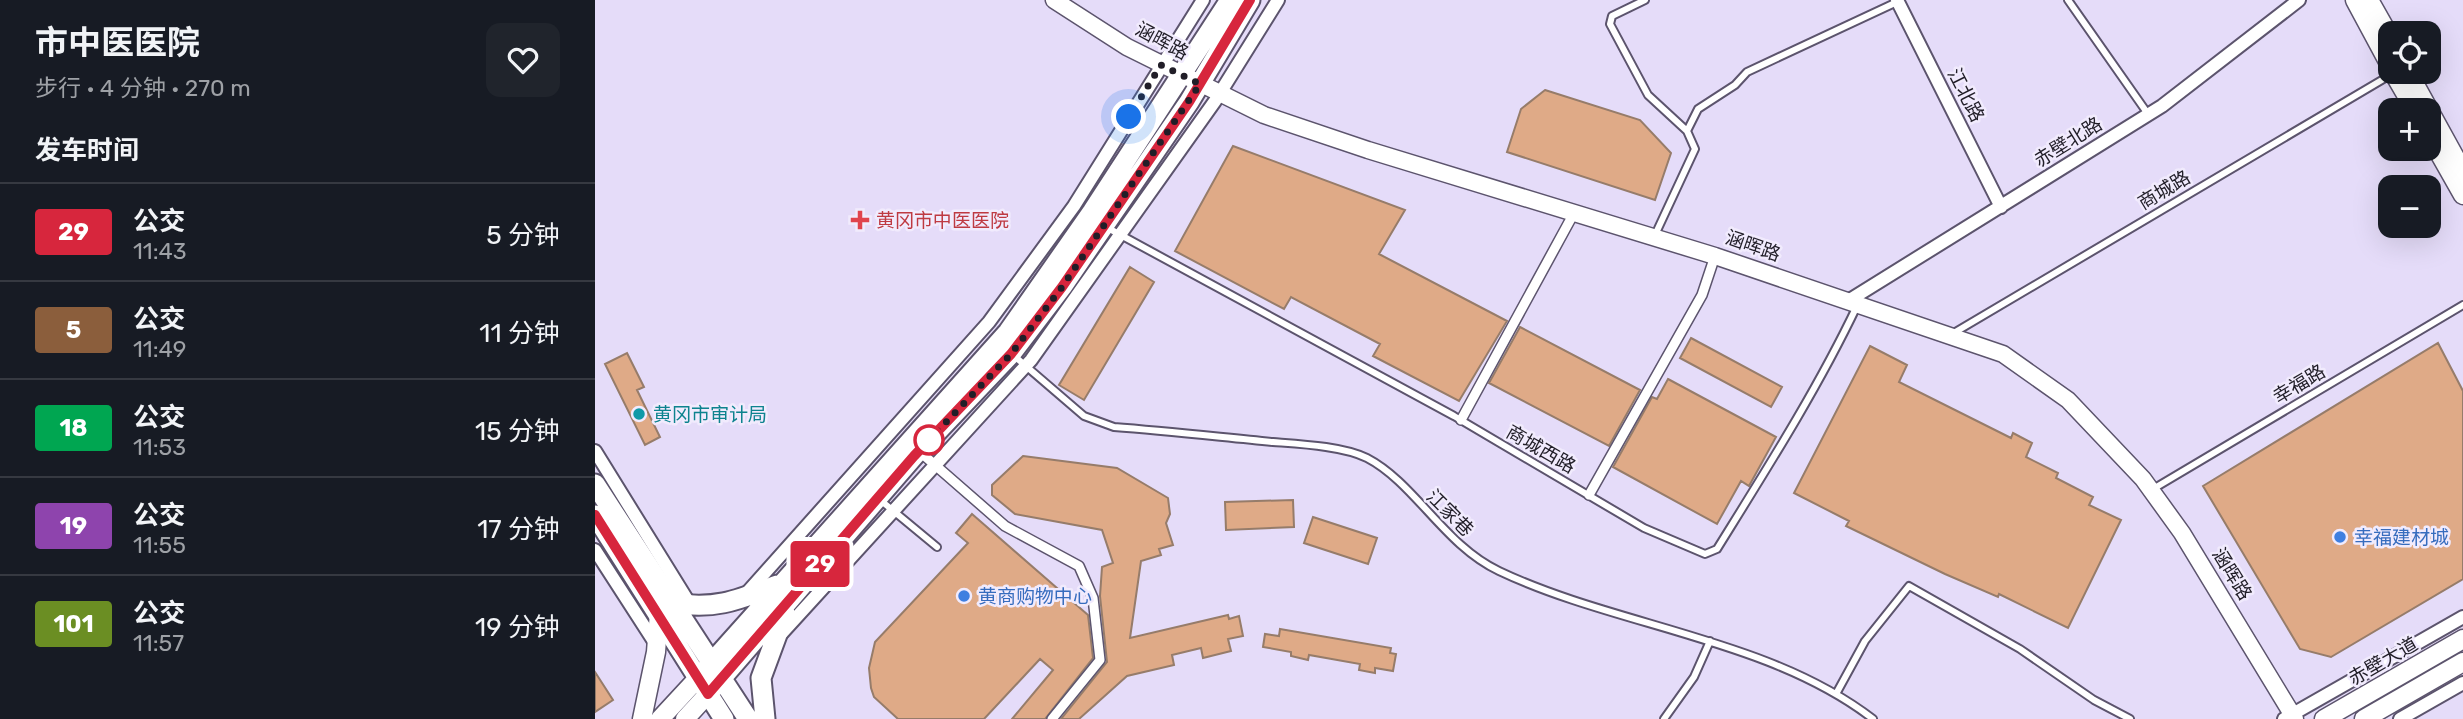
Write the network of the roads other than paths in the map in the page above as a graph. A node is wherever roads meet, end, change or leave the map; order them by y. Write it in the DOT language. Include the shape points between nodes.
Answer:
graph roads {
  1 [pos="1054,0"];
  2 [pos="1203,0"];
  3 [pos="1230,0"];
  4 [pos="1250,0"];
  5 [pos="1278,0"];
  6 [pos="1645,0"];
  7 [pos="2069,0"];
  8 [pos="2299,0"];
  9 [pos="2355,0"];
  10 [pos="2369,0"];
  11 [pos="1897,1"];
  12 [pos="2381,21"];
  13 [pos="2378,44"];
  14 [pos="1161,65"];
  15 [pos="1182,75"];
  16 [pos="2378,79"];
  17 [pos="1200,84"];
  18 [pos="2415,84"];
  19 [pos="1220,94"];
  20 [pos="2148,114"];
  21 [pos="1687,131"];
  22 [pos="2441,156"];
  23 [pos="2463,172"];
  24 [pos="2463,195"];
  25 [pos="2001,207"];
  26 [pos="1574,213"];
  27 [pos="1104,226"];
  28 [pos="1122,236"];
  29 [pos="1654,237"];
  30 [pos="1715,256"];
  31 [pos="1853,303"];
  32 [pos="2463,305"];
  33 [pos="1951,335"];
  34 [pos="1019,360"];
  35 [pos="1461,421"];
  36 [pos="595,450"];
  37 [pos="919,451"];
  38 [pos="935,465"];
  39 [pos="595,484"];
  40 [pos="2151,490"];
  41 [pos="1589,495"];
  42 [pos="877,498"];
  43 [pos="893,511"];
  44 [pos="595,515"];
  45 [pos="937,547"];
  46 [pos="595,550"];
  47 [pos="787,589"];
  48 [pos="742,598"];
  49 [pos="674,607"];
  50 [pos="2463,617"];
  51 [pos="2463,639"];
  52 [pos="1710,640"];
  53 [pos="772,643"];
  54 [pos="657,646"];
  55 [pos="2463,662"];
  56 [pos="717,670"];
  57 [pos="2463,682"];
  58 [pos="703,686"];
  59 [pos="1836,694"];
  60 [pos="2291,717"];
  61 [pos="642,719"];
  62 [pos="660,719"];
  63 [pos="685,719"];
  64 [pos="724,719"];
  65 [pos="748,719"];
  66 [pos="765,719"];
  67 [pos="1052,719"];
  68 [pos="1664,719"];
  69 [pos="1873,719"];
  70 [pos="2130,719"];
  71 [pos="2324,719"];
  72 [pos="2364,719"];
  73 [pos="2400,719"];
  1 -- 14 [label="street, 涵晖路"];
  2 -- 14 [label="street"];
  3 -- 15 [label="main road"];
  4 -- 17 [label="main road"];
  5 -- 19 [label="street"];
  6 -- 21 [label="lane" via="1612,16 1611,24 1648,95"];
  7 -- 20 [label="lane"];
  8 -- 20 [label="street, 赤壁北路"];
  9 -- 13 [label="main road"];
  10 -- 12 [label="main road"];
  11 -- 21 [label="lane" via="1747,72 1698,109"];
  11 -- 25 [label="street, 江北路"];
  14 -- 15 [label="street, 涵晖路"];
  14 -- 48 [label="street" via="1074,206 989,322"];
  15 -- 17 [label="street, 涵晖路"];
  15 -- 47 [label="main road" via="1008,332"];
  16 -- 33 [label="lane, 商城路"];
  17 -- 19 [label="street, 涵晖路"];
  17 -- 27 [label="main road"];
  18 -- 23 [label="main road"];
  19 -- 26 [label="street, 涵晖路" via="1315,133"];
  19 -- 28 [label="street"];
  20 -- 25 [label="street, 赤壁北路"];
  21 -- 29 [label="lane" via="1695,149"];
  22 -- 24 [label="main road"];
  25 -- 31 [label="street, 赤壁北路"];
  26 -- 29 [label="street, 涵晖路"];
  26 -- 35 [label="street"];
  27 -- 28 [label="lane, 商城西路"];
  27 -- 34 [label="main road"];
  28 -- 34 [label="street"];
  28 -- 35 [label="lane, 商城西路"];
  29 -- 30 [label="street, 涵晖路"];
  30 -- 31 [label="street, 涵晖路"];
  30 -- 41 [label="street" via="1703,295"];
  31 -- 33 [label="street, 涵晖路"];
  31 -- 41 [label="lane, 商城西路" via="1841,341 1717,549 1705,554 1644,528"];
  32 -- 40 [label="lane, 幸福路"];
  33 -- 40 [label="street, 涵晖路" via="2003,354 2057,391 2106,436"];
  34 -- 37 [label="main road"];
  34 -- 38 [label="street"];
  34 -- 52 [label="lane, 江家巷" via="1084,416 1114,427 1315,446 1366,457 1464,549 1499,571"];
  35 -- 41 [label="lane, 商城西路"];
  36 -- 49 [label="street"];
  37 -- 38 [label="street"];
  37 -- 42 [label="main road"];
  38 -- 43 [label="street"];
  38 -- 67 [label="street" via="1005,526 1079,566 1093,598 1100,660"];
  39 -- 49 [label="main road"];
  40 -- 60 [label="street, 涵晖路" via="2182,533"];
  42 -- 43 [label="lane"];
  42 -- 47 [label="main road"];
  43 -- 45 [label="lane"];
  43 -- 53 [label="street"];
  44 -- 49 [label="main road"];
  46 -- 54 [label="street"];
  47 -- 48 [label="main road"];
  47 -- 53 [label="main road"];
  47 -- 56 [label="main road"];
  48 -- 49 [label="main road" via="703,608"];
  49 -- 54 [label="main road"];
  49 -- 56 [label="main road"];
  49 -- 58 [label="main road"];
  50 -- 60 [label="street"];
  51 -- 71 [label="main road, 赤壁大道"];
  52 -- 59 [label="lane, 江家巷"];
  52 -- 68 [label="lane" via="1694,677"];
  53 -- 66 [label="main road" via="761,678"];
  54 -- 61 [label="main road"];
  55 -- 72 [label="main road"];
  56 -- 58 [label="main road"];
  56 -- 65 [label="main road"];
  57 -- 73 [label="street"];
  58 -- 62 [label="main road"];
  58 -- 63 [label="main road"];
  58 -- 64 [label="main road"];
  59 -- 69 [label="lane, 江家巷"];
  59 -- 70 [label="lane" via="1865,641 1909,586 2021,649"];
}
